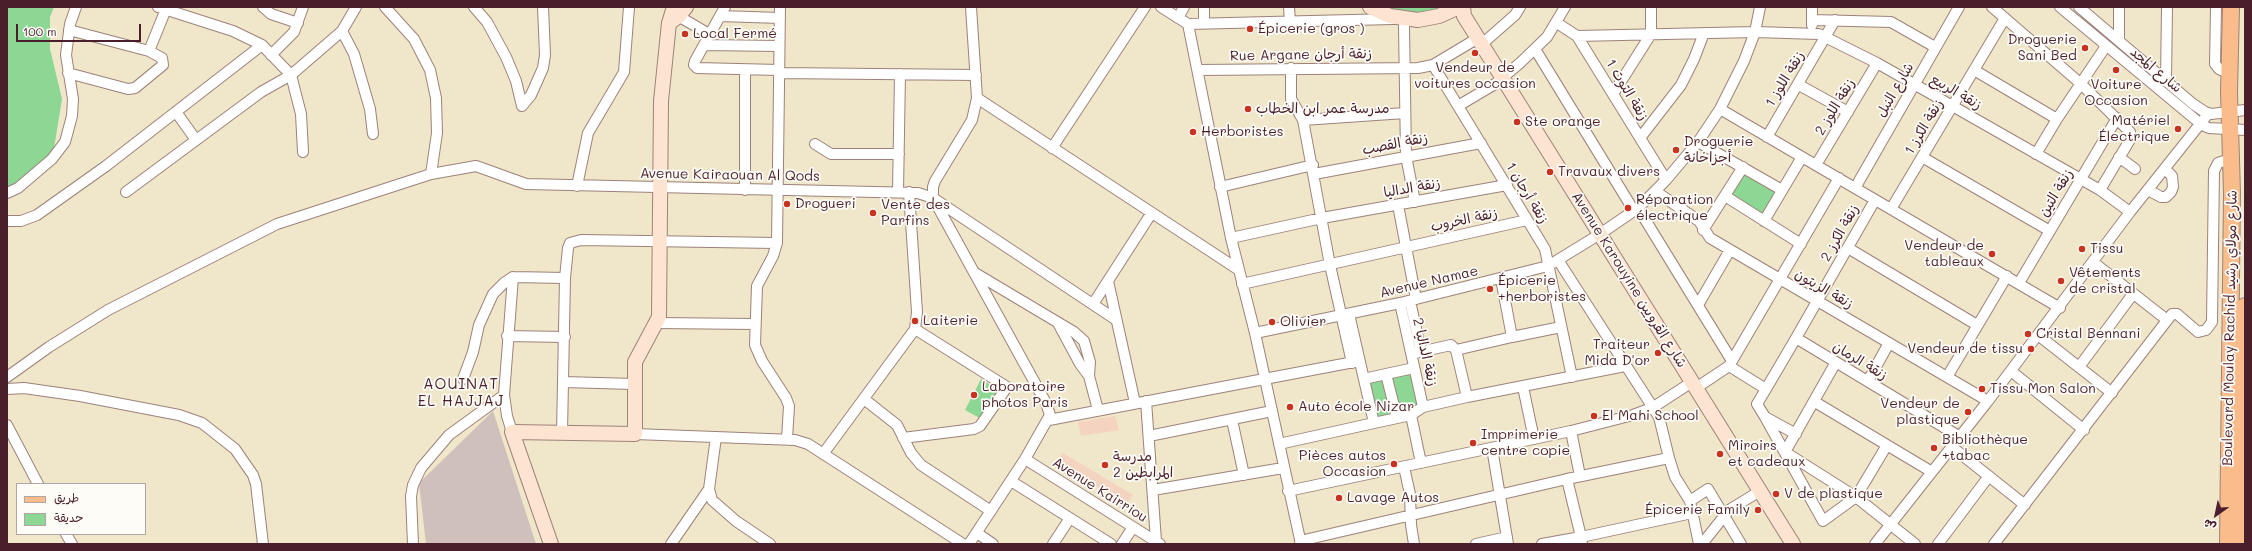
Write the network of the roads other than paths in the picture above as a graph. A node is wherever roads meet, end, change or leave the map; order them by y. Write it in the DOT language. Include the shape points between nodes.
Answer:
graph roads {
  1 [pos="76,7"];
  2 [pos="263,7"];
  3 [pos="303,7"];
  4 [pos="356,7"];
  5 [pos="385,7"];
  6 [pos="474,7"];
  7 [pos="543,7"];
  8 [pos="629,7"];
  9 [pos="725,7"];
  10 [pos="780,7"];
  11 [pos="971,7"];
  12 [pos="1145,7"];
  13 [pos="1161,7"];
  14 [pos="1184,7"];
  15 [pos="1204,7"];
  16 [pos="1289,7"];
  17 [pos="1520,7"];
  18 [pos="1565,7"];
  19 [pos="1651,7"];
  20 [pos="1760,7"];
  21 [pos="1812,7"];
  22 [pos="1959,7"];
  23 [pos="1992,7"];
  24 [pos="2060,7"];
  25 [pos="2079,7"];
  26 [pos="2119,7"];
  27 [pos="2166,7"];
  28 [pos="2216,7"];
  29 [pos="2231,7"];
  30 [pos="162,8"];
  31 [pos="1459,10"];
  32 [pos="676,13"];
  33 [pos="1369,13"];
  34 [pos="720,16"];
  35 [pos="780,18"];
  36 [pos="1178,18"];
  37 [pos="2005,18"];
  38 [pos="1812,20"];
  39 [pos="1835,20"];
  40 [pos="1290,21"];
  41 [pos="1404,22"];
  42 [pos="298,23"];
  43 [pos="1557,23"];
  44 [pos="1188,24"];
  45 [pos="1204,24"];
  46 [pos="69,30"];
  47 [pos="342,31"];
  48 [pos="1755,32"];
  49 [pos="1704,33"];
  50 [pos="1812,33"];
  51 [pos="709,34"];
  52 [pos="1651,34"];
  53 [pos="1577,36"];
  54 [pos="1826,36"];
  55 [pos="1480,41"];
  56 [pos="2119,41"];
  57 [pos="262,45"];
  58 [pos="704,45"];
  59 [pos="779,46"];
  60 [pos="2106,46"];
  61 [pos="1935,47"];
  62 [pos="1535,49"];
  63 [pos="149,51"];
  64 [pos="271,54"];
  65 [pos="1877,63"];
  66 [pos="1433,65"];
  67 [pos="1292,68"];
  68 [pos="1404,68"];
  69 [pos="745,70"];
  70 [pos="1198,70"];
  71 [pos="1974,70"];
  72 [pos="779,72"];
  73 [pos="68,73"];
  74 [pos="900,74"];
  75 [pos="2230,74"];
  76 [pos="291,75"];
  77 [pos="976,75"];
  78 [pos="1503,77"];
  79 [pos="2166,80"];
  80 [pos="1799,84"];
  81 [pos="1915,84"];
  82 [pos="2080,84"];
  83 [pos="1613,94"];
  84 [pos="978,98"];
  85 [pos="1458,106"];
  86 [pos="1953,106"];
  87 [pos="1720,109"];
  88 [pos="2245,110"];
  89 [pos="176,112"];
  90 [pos="1848,112"];
  91 [pos="2229,112"];
  92 [pos="1404,113"];
  93 [pos="2208,114"];
  94 [pos="2117,118"];
  95 [pos="2057,119"];
  96 [pos="1303,120"];
  97 [pos="2202,125"];
  98 [pos="2237,130"];
  99 [pos="373,134"];
  100 [pos="1767,137"];
  101 [pos="1640,138"];
  102 [pos="196,140"];
  103 [pos="1481,142"];
  104 [pos="1698,142"];
  105 [pos="815,144"];
  106 [pos="1052,148"];
  107 [pos="303,152"];
  108 [pos="899,154"];
  109 [pos="2036,154"];
  110 [pos="1406,156"];
  111 [pos="1802,157"];
  112 [pos="1922,157"];
  113 [pos="2119,157"];
  114 [pos="2230,160"];
  115 [pos="1816,165"];
  116 [pos="1742,167"];
  117 [pos="1314,169"];
  118 [pos="2165,169"];
  119 [pos="2135,170"];
  120 [pos="431,174"];
  121 [pos="1839,178"];
  122 [pos="1666,180"];
  123 [pos="2081,180"];
  124 [pos="1507,185"];
  125 [pos="577,186"];
  126 [pos="1220,187"];
  127 [pos="659,188"];
  128 [pos="1855,188"];
  129 [pos="745,190"];
  130 [pos="778,190"];
  131 [pos="1782,190"];
  132 [pos="2100,190"];
  133 [pos="2148,190"];
  134 [pos="1655,191"];
  135 [pos="7,192"];
  136 [pos="126,192"];
  137 [pos="898,192"];
  138 [pos="909,192"];
  139 [pos="1725,196"];
  140 [pos="933,198"];
  141 [pos="1875,200"];
  142 [pos="1415,202"];
  143 [pos="1398,205"];
  144 [pos="1891,208"];
  145 [pos="1636,209"];
  146 [pos="2130,212"];
  147 [pos="1151,214"];
  148 [pos="1322,218"];
  149 [pos="1528,220"];
  150 [pos="7,221"];
  151 [pos="1764,221"];
  152 [pos="1703,230"];
  153 [pos="2050,231"];
  154 [pos="1600,234"];
  155 [pos="1231,238"];
  156 [pos="659,241"];
  157 [pos="777,243"];
  158 [pos="1801,244"];
  159 [pos="1406,247"];
  160 [pos="1848,248"];
  161 [pos="1730,250"];
  162 [pos="1558,260"];
  163 [pos="2093,262"];
  164 [pos="1330,265"];
  165 [pos="1548,266"];
  166 [pos="1239,270"];
  167 [pos="974,272"];
  168 [pos="2006,276"];
  169 [pos="513,277"];
  170 [pos="565,278"];
  171 [pos="1500,279"];
  172 [pos="1108,281"];
  173 [pos="1781,281"];
  174 [pos="2019,283"];
  175 [pos="1242,284"];
  176 [pos="2133,294"];
  177 [pos="1409,301"];
  178 [pos="1818,302"];
  179 [pos="1093,304"];
  180 [pos="1698,305"];
  181 [pos="2245,306"];
  182 [pos="2060,308"];
  183 [pos="1345,315"];
  184 [pos="1116,319"];
  185 [pos="2167,320"];
  186 [pos="657,323"];
  187 [pos="755,324"];
  188 [pos="1059,325"];
  189 [pos="1977,325"];
  190 [pos="1561,327"];
  191 [pos="915,329"];
  192 [pos="1255,334"];
  193 [pos="2038,335"];
  194 [pos="507,336"];
  195 [pos="565,337"];
  196 [pos="1512,337"];
  197 [pos="1796,338"];
  198 [pos="1888,343"];
  199 [pos="1456,350"];
  200 [pos="1416,352"];
  201 [pos="1356,362"];
  202 [pos="1836,362"];
  203 [pos="1731,364"];
  204 [pos="1625,366"];
  205 [pos="2079,367"];
  206 [pos="1414,368"];
  207 [pos="2011,371"];
  208 [pos="1386,374"];
  209 [pos="1089,376"];
  210 [pos="7,377"];
  211 [pos="1572,377"];
  212 [pos="1947,377"];
  213 [pos="463,379"];
  214 [pos="1364,379"];
  215 [pos="1265,380"];
  216 [pos="1868,381"];
  217 [pos="564,382"];
  218 [pos="634,384"];
  219 [pos="1694,385"];
  220 [pos="1523,387"];
  221 [pos="7,389"];
  222 [pos="1766,389"];
  223 [pos="2112,393"];
  224 [pos="504,395"];
  225 [pos="1467,397"];
  226 [pos="864,399"];
  227 [pos="1146,401"];
  228 [pos="1988,401"];
  229 [pos="1815,402"];
  230 [pos="1135,403"];
  231 [pos="1423,407"];
  232 [pos="1652,408"];
  233 [pos="1098,410"];
  234 [pos="1272,411"];
  235 [pos="1411,415"];
  236 [pos="1765,417"];
  237 [pos="1397,418"];
  238 [pos="1049,420"];
  239 [pos="1232,420"];
  240 [pos="1374,423"];
  241 [pos="7,425"];
  242 [pos="2084,430"];
  243 [pos="512,432"];
  244 [pos="1571,432"];
  245 [pos="562,433"];
  246 [pos="636,434"];
  247 [pos="1796,434"];
  248 [pos="1149,436"];
  249 [pos="716,437"];
  250 [pos="1960,437"];
  251 [pos="903,438"];
  252 [pos="787,439"];
  253 [pos="1534,439"];
  254 [pos="1279,444"];
  255 [pos="1887,445"];
  256 [pos="1952,447"];
  257 [pos="1492,448"];
  258 [pos="1785,452"];
  259 [pos="823,454"];
  260 [pos="1669,458"];
  261 [pos="1025,459"];
  262 [pos="1421,463"];
  263 [pos="1404,467"];
  264 [pos="1283,468"];
  265 [pos="1932,472"];
  266 [pos="1244,475"];
  267 [pos="1580,476"];
  268 [pos="1989,476"];
  269 [pos="1566,479"];
  270 [pos="1011,481"];
  271 [pos="37,483"];
  272 [pos="709,489"];
  273 [pos="1153,490"];
  274 [pos="1288,491"];
  275 [pos="1760,491"];
  276 [pos="1501,493"];
  277 [pos="1856,497"];
  278 [pos="1690,501"];
  279 [pos="2025,505"];
  280 [pos="991,511"];
  281 [pos="1692,513"];
  282 [pos="1410,515"];
  283 [pos="1724,515"];
  284 [pos="1070,518"];
  285 [pos="1890,524"];
  286 [pos="1133,527"];
  287 [pos="977,533"];
  288 [pos="67,535"];
  289 [pos="1508,540"];
  290 [pos="1581,540"];
  291 [pos="1300,542"];
  292 [pos="1158,543"];
  293 [pos="72,544"];
  294 [pos="263,544"];
  295 [pos="413,544"];
  296 [pos="551,544"];
  297 [pos="670,544"];
  298 [pos="770,544"];
  299 [pos="963,544"];
  300 [pos="969,544"];
  301 [pos="994,544"];
  302 [pos="1053,544"];
  303 [pos="1111,544"];
  304 [pos="1122,544"];
  305 [pos="1414,544"];
  306 [pos="1476,544"];
  307 [pos="1542,544"];
  308 [pos="1700,544"];
  309 [pos="1741,544"];
  310 [pos="1793,544"];
  311 [pos="1875,544"];
  312 [pos="1915,544"];
  313 [pos="1938,544"];
  314 [pos="1994,544"];
  315 [pos="2228,544"];
  316 [pos="2242,544"];
  1 -- 46 [label="street"];
  2 -- 42 [label="street" via="271,14"];
  3 -- 42 [label="street"];
  4 -- 47 [label="street"];
  5 -- 120 [label="street" via="414,39 432,76 436,98 437,133"];
  6 -- 7 [label="street" via="487,22 503,50 516,81 522,106 538,81 544,63"];
  8 -- 125 [label="street" via="624,72 588,133"];
  9 -- 34 [label="street"];
  10 -- 35 [label="street"];
  11 -- 77 [label="street"];
  12 -- 106 [label="street"];
  13 -- 36 [label="street"];
  14 -- 36 [label="street"];
  15 -- 45 [label="street"];
  16 -- 40 [label="street"];
  17 -- 55 [label="street" via="1515,15"];
  18 -- 43 [label="street"];
  19 -- 52 [label="street"];
  20 -- 48 [label="street, Avenue Namae"];
  21 -- 38 [label="street"];
  22 -- 61 [label="street, شارع النبل"];
  23 -- 37 [label="street"];
  24 -- 60 [label="street, شارع المجد"];
  25 -- 56 [label="street, شارع المجد"];
  26 -- 56 [label="street"];
  27 -- 79 [label="street"];
  28 -- 75 [label="street" via="2216,64 2219,69"];
  29 -- 75 [label="main road, Boulevard Moulay Rachid شارع مولاي رشيد"];
  30 -- 57 [label="street" via="233,31"];
  30 -- 63 [label="street"];
  31 -- 41 [label="street" via="1432,18"];
  31 -- 55 [label="street, Avenue Karouyine شارع القرويين"];
  32 -- 51 [label="street"];
  32 -- 127 [label="street" via="661,101"];
  33 -- 40 [label="street"];
  33 -- 41 [label="street" via="1390,16"];
  34 -- 35 [label="street"];
  34 -- 51 [label="street"];
  35 -- 59 [label="street"];
  36 -- 44 [label="street"];
  37 -- 71 [label="street, زنقة الكرز 1"];
  37 -- 82 [label="street"];
  38 -- 39 [label="street"];
  38 -- 50 [label="street"];
  39 -- 54 [label="street, زنقة اللوز 1"];
  39 -- 61 [label="street" via="1891,22"];
  40 -- 45 [label="street"];
  41 -- 68 [label="street"];
  42 -- 64 [label="street" via="294,32"];
  43 -- 53 [label="street, زنقة التوت 1"];
  43 -- 62 [label="street"];
  44 -- 45 [label="street"];
  44 -- 70 [label="street"];
  46 -- 63 [label="street"];
  46 -- 73 [label="street" via="66,55"];
  47 -- 76 [label="street"];
  47 -- 99 [label="street" via="354,54 370,109"];
  48 -- 49 [label="street, زنقة الربيع"];
  48 -- 50 [label="street, زنقة الربيع"];
  48 -- 87 [label="street, Avenue Namae"];
  49 -- 52 [label="street, زنقة الربيع"];
  49 -- 101 [label="street" via="1680,85"];
  50 -- 54 [label="street, زنقة الربيع"];
  51 -- 58 [label="street"];
  52 -- 53 [label="street, زنقة الربيع"];
  52 -- 83 [label="street"];
  53 -- 83 [label="street, زنقة التوت 1"];
  54 -- 65 [label="street, زنقة الربيع"];
  54 -- 80 [label="street, زنقة اللوز 1"];
  55 -- 66 [label="street"];
  55 -- 78 [label="street, Avenue Karouyine شارع القرويين"];
  56 -- 79 [label="street, شارع المجد"];
  57 -- 64 [label="street"];
  57 -- 89 [label="street"];
  58 -- 59 [label="street"];
  58 -- 69 [label="street" via="694,65 697,68"];
  59 -- 72 [label="street"];
  60 -- 82 [label="street"];
  60 -- 97 [label="street, شارع المجد"];
  61 -- 81 [label="street, شارع النبل"];
  62 -- 78 [label="street"];
  62 -- 145 [label="street"];
  63 -- 73 [label="street" via="162,58 163,65 135,88 128,89"];
  64 -- 76 [label="street"];
  65 -- 81 [label="street, زنقة الربيع"];
  65 -- 90 [label="street, زنقة اللوز 2"];
  66 -- 68 [label="street"];
  66 -- 85 [label="street, زنقة أرجان 1"];
  67 -- 68 [label="street, Rue Argane زنقة أرجان"];
  67 -- 70 [label="street, Rue Argane زنقة أرجان"];
  67 -- 96 [label="street" via="1291,99"];
  68 -- 92 [label="street"];
  69 -- 72 [label="street"];
  69 -- 129 [label="street"];
  70 -- 126 [label="street"];
  71 -- 86 [label="street, زنقة الكرز 1"];
  71 -- 95 [label="street"];
  72 -- 74 [label="street"];
  72 -- 130 [label="street"];
  73 -- 135 [label="street" via="73,99 72,116 65,142 52,159 18,188"];
  74 -- 77 [label="street"];
  74 -- 108 [label="street"];
  75 -- 91 [label="main road, Boulevard Moulay Rachid شارع مولاي رشيد"];
  76 -- 102 [label="street" via="261,92"];
  76 -- 107 [label="street" via="301,114"];
  77 -- 84 [label="street"];
  78 -- 85 [label="street"];
  78 -- 154 [label="street, Avenue Karouyine شارع القرويين"];
  79 -- 93 [label="street, شارع المجد"];
  80 -- 90 [label="street"];
  80 -- 100 [label="street, زنقة اللوز 1"];
  81 -- 86 [label="street, زنقة الربيع"];
  81 -- 128 [label="street, شارع النبل"];
  82 -- 94 [label="street"];
  82 -- 95 [label="street"];
  83 -- 101 [label="street, زنقة التوت 1"];
  84 -- 106 [label="street"];
  84 -- 140 [label="street" via="972,120 935,181"];
  85 -- 103 [label="street, زنقة أرجان 1"];
  86 -- 109 [label="street, زنقة الربيع"];
  86 -- 112 [label="street, زنقة الكرز 1"];
  87 -- 100 [label="street"];
  87 -- 104 [label="street, Avenue Namae"];
  88 -- 91 [label="street"];
  89 -- 102 [label="street"];
  89 -- 150 [label="street" via="38,215 21,221"];
  90 -- 115 [label="street, زنقة اللوز 2"];
  91 -- 93 [label="street"];
  91 -- 98 [label="main road, Boulevard Moulay Rachid شارع مولاي رشيد"];
  92 -- 96 [label="street"];
  92 -- 110 [label="street"];
  93 -- 97 [label="street"];
  94 -- 113 [label="street" via="2132,135"];
  94 -- 123 [label="street, زنقة التين"];
  95 -- 109 [label="street"];
  96 -- 117 [label="street"];
  97 -- 98 [label="street, شارع المجد"];
  97 -- 118 [label="street"];
  98 -- 114 [label="main road, Boulevard Moulay Rachid شارع مولاي رشيد"];
  100 -- 111 [label="street"];
  101 -- 122 [label="street, زنقة التوت 1"];
  102 -- 136 [label="street"];
  103 -- 110 [label="street, زنقة القصب"];
  103 -- 124 [label="street, زنقة أرجان 1"];
  104 -- 116 [label="street"];
  104 -- 122 [label="street, Avenue Namae"];
  105 -- 108 [label="street" via="831,154"];
  106 -- 147 [label="street"];
  108 -- 137 [label="street"];
  109 -- 123 [label="street, زنقة الربيع"];
  110 -- 117 [label="street, زنقة القصب"];
  110 -- 142 [label="street"];
  111 -- 115 [label="street"];
  111 -- 131 [label="street"];
  112 -- 144 [label="street, زنقة الكرز 1"];
  112 -- 153 [label="street"];
  113 -- 119 [label="street"];
  113 -- 132 [label="street"];
  114 -- 185 [label="street" via="2218,163 2214,171 2212,322 2202,332 2198,332 2174,313"];
  114 -- 315 [label="main road, Boulevard Moulay Rachid شارع مولاي رشيد"];
  115 -- 121 [label="street"];
  116 -- 131 [label="street"];
  116 -- 139 [label="street"];
  117 -- 126 [label="street, زنقة القصب"];
  117 -- 148 [label="street"];
  118 -- 133 [label="street"];
  118 -- 133 [label="street" via="2172,176 2172,192 2166,197 2161,197"];
  120 -- 125 [label="street, Avenue Kairaouan Al Qods" via="476,166 526,184"];
  120 -- 210 [label="street, Avenue Kairaouan Al Qods" via="277,224 108,310 28,360"];
  121 -- 128 [label="street"];
  121 -- 158 [label="street"];
  122 -- 134 [label="street, Avenue Namae"];
  123 -- 132 [label="street, زنقة الربيع"];
  123 -- 153 [label="street, زنقة التين"];
  124 -- 142 [label="street, زنقة الداليا"];
  124 -- 149 [label="street, زنقة أرجان 1"];
  125 -- 127 [label="street, Avenue Kairaouan Al Qods"];
  126 -- 155 [label="street"];
  127 -- 129 [label="street, Avenue Kairaouan Al Qods"];
  127 -- 156 [label="street"];
  128 -- 141 [label="street"];
  129 -- 130 [label="street, Avenue Kairaouan Al Qods"];
  130 -- 137 [label="street, Avenue Kairaouan Al Qods"];
  130 -- 157 [label="street"];
  131 -- 151 [label="street"];
  132 -- 146 [label="street, زنقة الربيع"];
  133 -- 146 [label="street"];
  134 -- 145 [label="street, Avenue Namae"];
  134 -- 152 [label="street, زنقة الزيتون" via="1698,221"];
  137 -- 138 [label="street, Avenue Kairaouan Al Qods"];
  138 -- 140 [label="street, Avenue Kairaouan Al Qods"];
  138 -- 191 [label="street" via="917,312"];
  139 -- 151 [label="street"];
  139 -- 152 [label="street"];
  140 -- 167 [label="street"];
  140 -- 179 [label="street, Avenue Kairaouan Al Qods"];
  141 -- 144 [label="street"];
  141 -- 160 [label="street, زنقة الكرز 2"];
  142 -- 143 [label="street, زنقة الداليا"];
  143 -- 148 [label="street, زنقة الداليا"];
  143 -- 159 [label="street, زنقة الداليا 2"];
  144 -- 168 [label="street"];
  145 -- 154 [label="street, Avenue Namae"];
  145 -- 180 [label="street"];
  146 -- 163 [label="street"];
  147 -- 166 [label="street"];
  147 -- 172 [label="street"];
  148 -- 155 [label="street, زنقة الداليا"];
  148 -- 164 [label="street"];
  149 -- 159 [label="street, زنقة الخروب"];
  149 -- 165 [label="street, زنقة أرجان 1" via="1545,249"];
  151 -- 158 [label="street"];
  152 -- 161 [label="street, زنقة الزيتون" via="1710,238"];
  153 -- 174 [label="street, زنقة التين"];
  154 -- 162 [label="street, Avenue Namae"];
  154 -- 219 [label="street, Avenue Karouyine شارع القرويين"];
  155 -- 166 [label="street"];
  156 -- 157 [label="street"];
  156 -- 170 [label="street" via="572,242 568,248"];
  156 -- 186 [label="street"];
  157 -- 187 [label="street" via="757,286"];
  158 -- 173 [label="street"];
  159 -- 164 [label="street, زنقة الخروب"];
  159 -- 177 [label="street, زنقة الداليا 2"];
  160 -- 178 [label="street, زنقة الكرز 2"];
  160 -- 189 [label="street"];
  161 -- 173 [label="street, زنقة الزيتون"];
  161 -- 180 [label="street"];
  162 -- 165 [label="street, Avenue Namae"];
  162 -- 204 [label="street"];
  163 -- 176 [label="street"];
  163 -- 182 [label="street"];
  164 -- 175 [label="street, زنقة الخروب"];
  164 -- 183 [label="street"];
  165 -- 171 [label="street, Avenue Namae"];
  165 -- 190 [label="street, زنقة أرجان 1"];
  166 -- 175 [label="street"];
  167 -- 188 [label="street"];
  167 -- 238 [label="street" via="1050,409"];
  168 -- 174 [label="street"];
  168 -- 189 [label="street"];
  169 -- 170 [label="street"];
  169 -- 194 [label="street"];
  169 -- 213 [label="street" via="498,288 489,302 478,325 473,352"];
  170 -- 195 [label="street"];
  171 -- 177 [label="street, Avenue Namae"];
  171 -- 196 [label="street"];
  172 -- 179 [label="street"];
  172 -- 184 [label="street"];
  173 -- 178 [label="street, زنقة الزيتون"];
  173 -- 203 [label="street"];
  174 -- 182 [label="street"];
  175 -- 192 [label="street"];
  176 -- 185 [label="street"];
  176 -- 205 [label="street"];
  177 -- 183 [label="street, Avenue Namae"];
  177 -- 200 [label="street, زنقة الداليا 2"];
  178 -- 197 [label="street, زنقة الكرز 2"];
  178 -- 198 [label="street, زنقة الزيتون"];
  179 -- 184 [label="street, Avenue Kairaouan Al Qods"];
  180 -- 203 [label="street"];
  181 -- 316 [label="main road, Boulevard Moulay Rachid شارع مولاي رشيد"];
  182 -- 193 [label="street"];
  183 -- 192 [label="street, Avenue Namae"];
  183 -- 201 [label="street"];
  184 -- 230 [label="street"];
  185 -- 223 [label="street"];
  186 -- 187 [label="street"];
  186 -- 218 [label="street" via="635,362"];
  187 -- 252 [label="street" via="757,352 786,398"];
  188 -- 209 [label="street"];
  188 -- 209 [label="street" via="1074,332 1084,341 1090,362"];
  189 -- 212 [label="street"];
  190 -- 196 [label="street"];
  190 -- 211 [label="street, زنقة أرجان 1"];
  191 -- 226 [label="street"];
  191 -- 251 [label="street" via="1007,387 980,426 974,429"];
  192 -- 215 [label="street"];
  193 -- 205 [label="street"];
  193 -- 207 [label="street"];
  194 -- 195 [label="street"];
  194 -- 224 [label="street"];
  195 -- 217 [label="street"];
  196 -- 199 [label="street"];
  197 -- 202 [label="street, زنقة الرمان"];
  197 -- 222 [label="street"];
  198 -- 212 [label="street, زنقة الزيتون"];
  198 -- 216 [label="street"];
  199 -- 200 [label="street" via="1451,345"];
  199 -- 225 [label="street"];
  200 -- 206 [label="street, زنقة الداليا 2"];
  201 -- 214 [label="street"];
  201 -- 215 [label="street"];
  202 -- 216 [label="street, زنقة الرمان"];
  202 -- 229 [label="street"];
  203 -- 219 [label="street"];
  203 -- 222 [label="street"];
  204 -- 211 [label="street"];
  204 -- 232 [label="street"];
  205 -- 223 [label="street"];
  206 -- 208 [label="street"];
  206 -- 231 [label="street, زنقة الداليا 2"];
  207 -- 228 [label="street"];
  207 -- 242 [label="street"];
  208 -- 214 [label="street"];
  208 -- 237 [label="street"];
  209 -- 233 [label="street"];
  211 -- 220 [label="street"];
  212 -- 228 [label="street, زنقة الزيتون"];
  214 -- 240 [label="street"];
  215 -- 227 [label="street"];
  215 -- 234 [label="street"];
  216 -- 250 [label="street, زنقة الرمان"];
  217 -- 218 [label="street"];
  217 -- 245 [label="street"];
  218 -- 246 [label="street"];
  219 -- 232 [label="street"];
  219 -- 275 [label="street, Avenue Karouyine شارع القرويين"];
  220 -- 225 [label="street"];
  220 -- 253 [label="street"];
  221 -- 294 [label="street" via="24,388 80,396 180,415 202,424 235,450 253,475"];
  222 -- 236 [label="street" via="1757,404"];
  223 -- 242 [label="street"];
  224 -- 243 [label="street"];
  224 -- 295 [label="street" via="449,435 421,468 411,496"];
  225 -- 231 [label="street"];
  226 -- 251 [label="street" via="897,425"];
  226 -- 259 [label="street"];
  227 -- 230 [label="street"];
  227 -- 248 [label="street"];
  228 -- 250 [label="street"];
  229 -- 247 [label="street"];
  229 -- 255 [label="street"];
  230 -- 233 [label="street"];
  231 -- 235 [label="street"];
  232 -- 244 [label="street"];
  232 -- 260 [label="street" via="1659,417"];
  233 -- 238 [label="street"];
  234 -- 239 [label="street"];
  234 -- 254 [label="street"];
  235 -- 237 [label="street"];
  235 -- 262 [label="street"];
  236 -- 247 [label="street"];
  236 -- 258 [label="street"];
  237 -- 240 [label="street"];
  238 -- 261 [label="street"];
  239 -- 248 [label="street"];
  239 -- 266 [label="street"];
  240 -- 254 [label="street"];
  241 -- 271 [label="street"];
  242 -- 279 [label="street"];
  243 -- 245 [label="street"];
  243 -- 296 [label="street"];
  244 -- 253 [label="street"];
  244 -- 267 [label="street"];
  245 -- 246 [label="street"];
  246 -- 249 [label="street"];
  247 -- 258 [label="street"];
  248 -- 273 [label="street"];
  249 -- 252 [label="street"];
  249 -- 272 [label="street"];
  250 -- 256 [label="street"];
  251 -- 280 [label="street" via="921,465"];
  252 -- 259 [label="street" via="808,444"];
  253 -- 257 [label="street"];
  254 -- 264 [label="street"];
  255 -- 265 [label="street"];
  255 -- 277 [label="street"];
  256 -- 265 [label="street"];
  256 -- 268 [label="street"];
  257 -- 262 [label="street"];
  257 -- 276 [label="street"];
  258 -- 277 [label="street"];
  258 -- 277 [label="street" via="1823,521"];
  259 -- 299 [label="street"];
  260 -- 267 [label="street"];
  260 -- 278 [label="street" via="1675,477"];
  261 -- 270 [label="street"];
  261 -- 286 [label="street, Avenue Kairriou"];
  262 -- 263 [label="street"];
  263 -- 274 [label="street"];
  263 -- 282 [label="street" via="1410,494"];
  264 -- 266 [label="street"];
  264 -- 274 [label="street"];
  265 -- 285 [label="street"];
  266 -- 273 [label="street"];
  267 -- 269 [label="street"];
  268 -- 279 [label="street"];
  268 -- 313 [label="street"];
  269 -- 276 [label="street"];
  269 -- 290 [label="street"];
  270 -- 280 [label="street"];
  270 -- 284 [label="street"];
  272 -- 297 [label="street"];
  272 -- 298 [label="street" via="712,500 721,510"];
  273 -- 292 [label="street"];
  274 -- 291 [label="street"];
  275 -- 283 [label="street"];
  275 -- 310 [label="street, Avenue Karouyine شارع القرويين"];
  276 -- 282 [label="street"];
  276 -- 289 [label="street"];
  277 -- 285 [label="street"];
  278 -- 281 [label="street"];
  278 -- 283 [label="street" via="1708,489"];
  279 -- 314 [label="street"];
  280 -- 287 [label="street"];
  281 -- 290 [label="street"];
  281 -- 308 [label="street"];
  282 -- 291 [label="street"];
  282 -- 305 [label="street"];
  283 -- 308 [label="street"];
  283 -- 309 [label="street"];
  284 -- 302 [label="street"];
  284 -- 303 [label="street"];
  285 -- 311 [label="street"];
  285 -- 312 [label="street"];
  286 -- 292 [label="street, Avenue Kairriou"];
  286 -- 304 [label="street"];
  287 -- 300 [label="street"];
  287 -- 301 [label="street"];
  288 -- 293 [label="street"];
  289 -- 306 [label="street"];
  290 -- 307 [label="street"];
}
